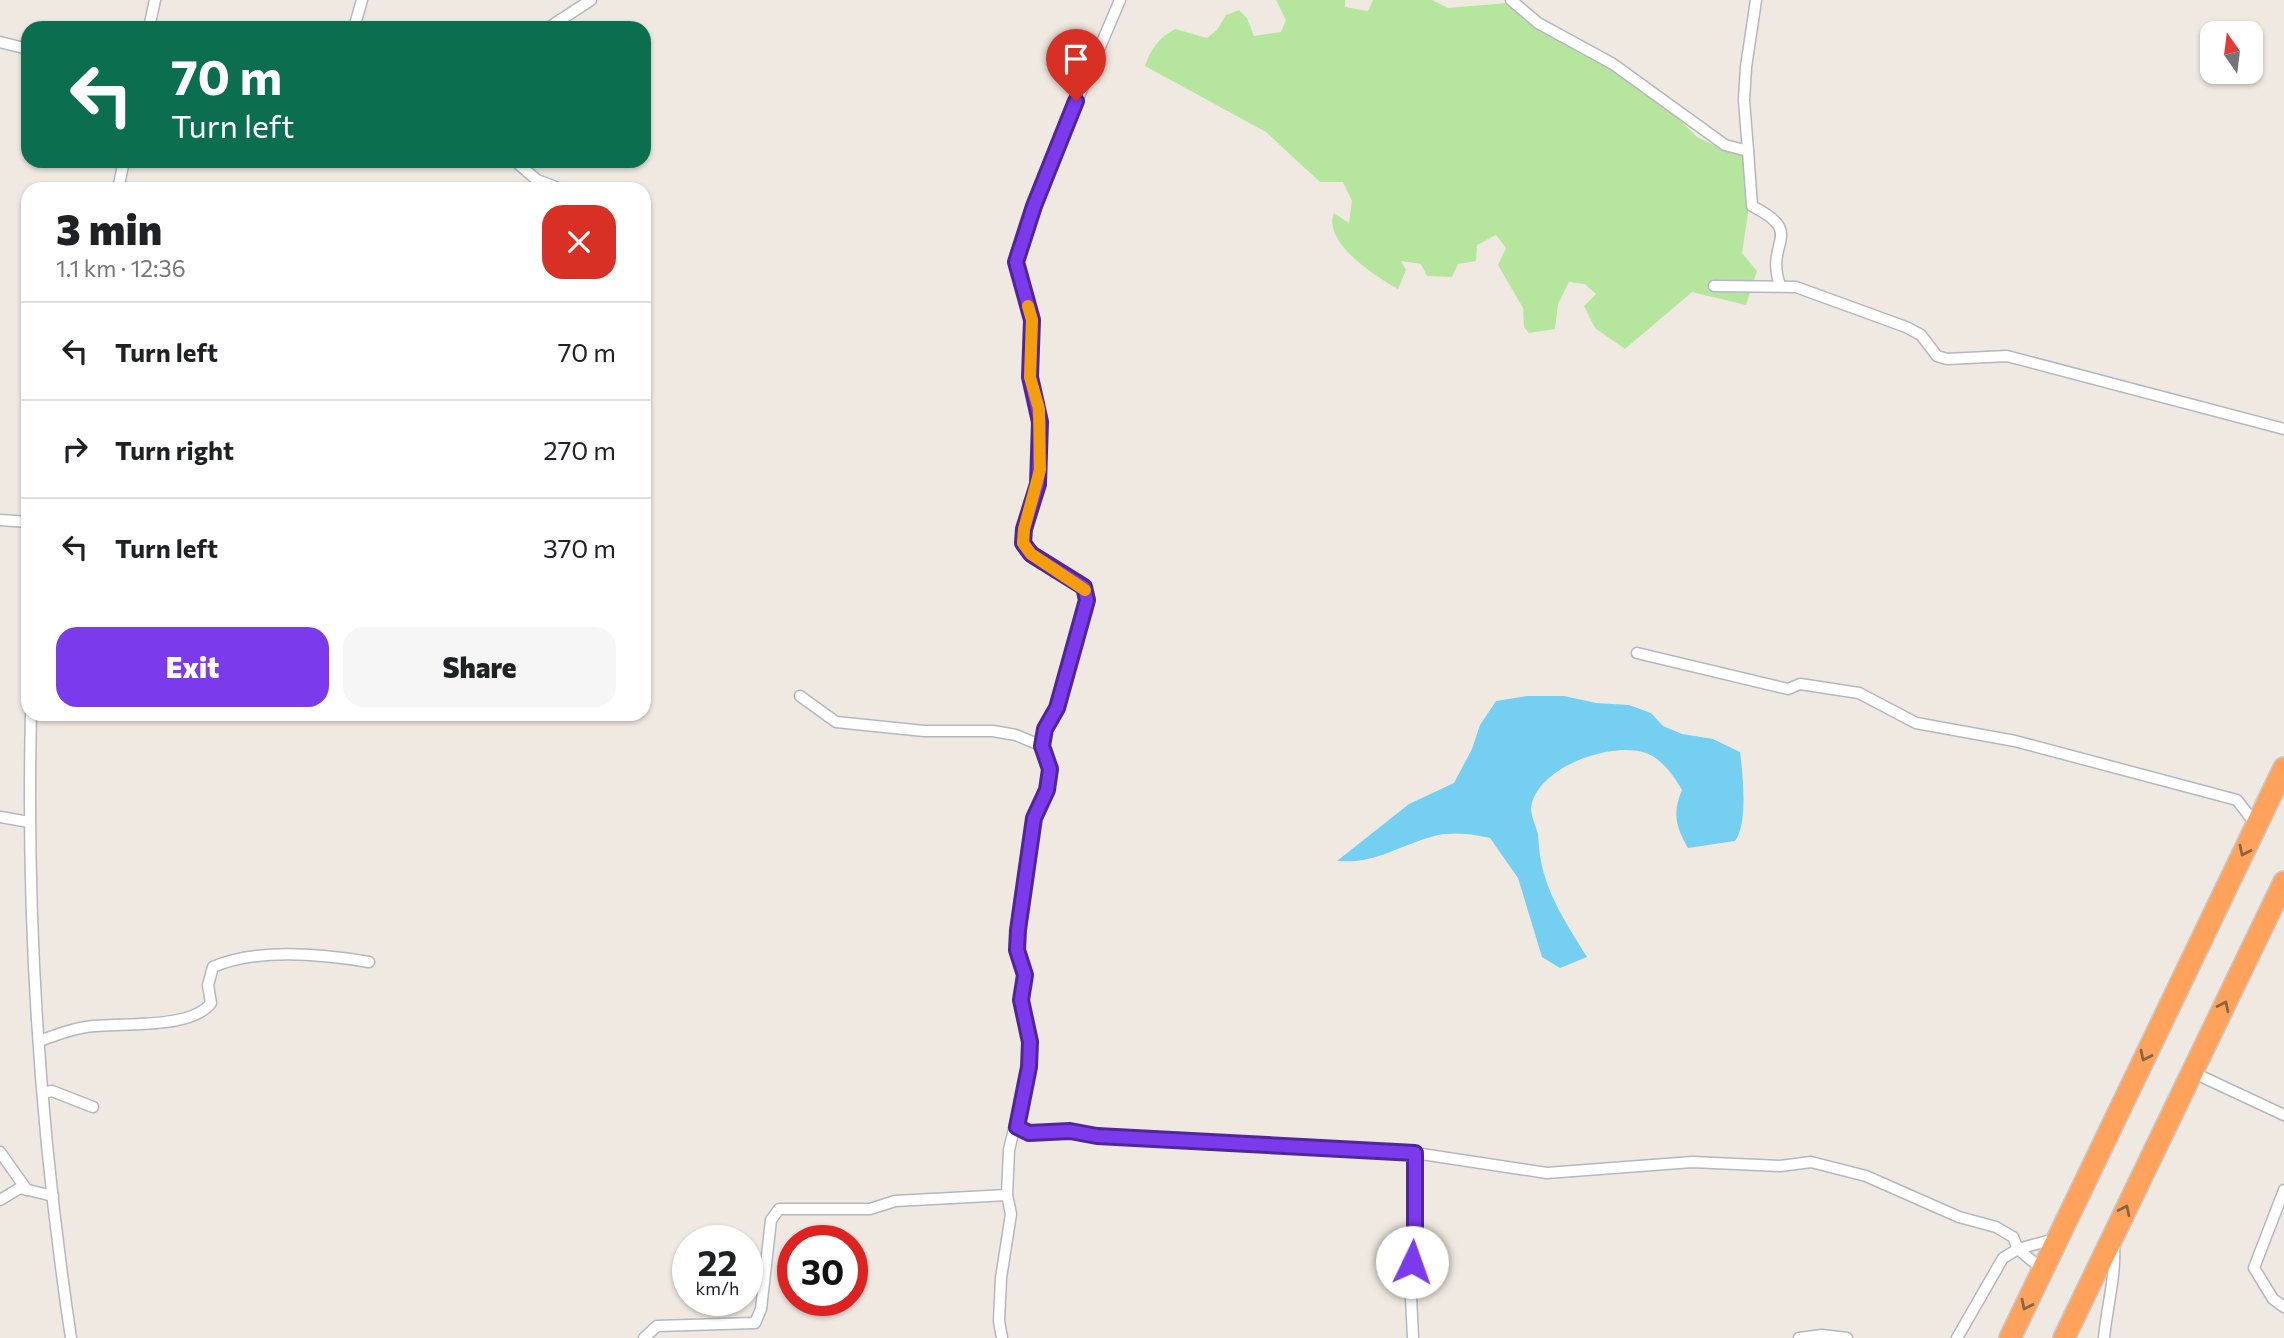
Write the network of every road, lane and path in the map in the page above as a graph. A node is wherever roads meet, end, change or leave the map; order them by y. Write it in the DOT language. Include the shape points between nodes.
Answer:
graph roads {
  1 [pos="155,0"];
  2 [pos="362,0"];
  3 [pos="591,0"];
  4 [pos="1121,0"];
  5 [pos="1511,0"];
  6 [pos="1756,0"];
  7 [pos="150,21"];
  8 [pos="356,21"];
  9 [pos="559,21"];
  10 [pos="0,42"];
  11 [pos="21,47"];
  12 [pos="1748,151"];
  13 [pos="523,168"];
  14 [pos="542,182"];
  15 [pos="1780,285"];
  16 [pos="1714,286"];
  17 [pos="2284,429"];
  18 [pos="0,520"];
  19 [pos="21,522"];
  20 [pos="1637,653"];
  21 [pos="800,696"];
  22 [pos="31,721"];
  23 [pos="1042,746"];
  24 [pos="2284,768"];
  25 [pos="0,817"];
  26 [pos="30,822"];
  27 [pos="2256,825"];
  28 [pos="2284,882"];
  29 [pos="369,962"];
  30 [pos="38,1041"];
  31 [pos="2192,1072"];
  32 [pos="43,1093"];
  33 [pos="93,1107"];
  34 [pos="2284,1115"];
  35 [pos="1017,1127"];
  36 [pos="0,1153"];
  37 [pos="1415,1153"];
  38 [pos="26,1190"];
  39 [pos="2284,1190"];
  40 [pos="1007,1195"];
  41 [pos="53,1196"];
  42 [pos="0,1200"];
  43 [pos="2113,1236"];
  44 [pos="2058,1238"];
  45 [pos="2018,1249"];
  46 [pos="2043,1270"];
  47 [pos="2284,1307"];
  48 [pos="71,1338"];
  49 [pos="644,1338"];
  50 [pos="1002,1338"];
  51 [pos="1413,1338"];
  52 [pos="1799,1338"];
  53 [pos="1847,1338"];
  54 [pos="1957,1338"];
  55 [pos="2010,1338"];
  56 [pos="2064,1338"];
  57 [pos="2104,1338"];
  1 -- 7 [label="street"];
  2 -- 8 [label="street"];
  3 -- 9 [label="street"];
  4 -- 23 [label="street" via="1057,148 1016,262 1032,320 1030,377 1040,422 1038,484 1023,543 1031,554 1084,587 1087,600"];
  5 -- 12 [label="street" via="1538,23 1613,64 1725,145"];
  6 -- 12 [label="street" via="1745,78"];
  10 -- 11 [label="street"];
  12 -- 15 [label="street" via="1752,206 1776,218 1782,232 1774,268"];
  13 -- 14 [label="street"];
  15 -- 16 [label="street"];
  15 -- 17 [label="street" via="1906,327 1921,335 1937,356 1947,359 2007,356"];
  18 -- 19 [label="street"];
  20 -- 27 [label="street" via="1788,690 1800,684 1859,692 1923,725 2015,740 2237,800"];
  21 -- 23 [label="street" via="836,722 924,731 993,731"];
  22 -- 26 [label="street"];
  23 -- 35 [label="street" via="1050,769 1047,790 1034,818 1018,930 1017,950 1025,975 1021,1000 1030,1042"];
  24 -- 27 [label="highway"];
  25 -- 26 [label="street"];
  26 -- 30 [label="street"];
  27 -- 44 [label="highway, one-way"];
  31 -- 28 [label="highway, one-way"];
  29 -- 30 [label="street" via="324,955 232,959 213,967 208,985 211,1003 203,1014 84,1027"];
  30 -- 32 [label="street"];
  31 -- 34 [label="street"];
  43 -- 31 [label="highway, one-way"];
  32 -- 33 [label="street" via="52,1091"];
  32 -- 41 [label="street"];
  35 -- 37 [label="street" via="1029,1133 1070,1131"];
  35 -- 40 [label="street" via="1009,1150"];
  36 -- 38 [label="street"];
  37 -- 45 [label="street" via="1547,1173 1692,1162 1780,1166 1811,1162 1866,1176 1959,1217 1996,1227 2013,1237"];
  37 -- 51 [label="street" via="1415,1251 1410,1276"];
  38 -- 41 [label="street"];
  38 -- 42 [label="street" via="20,1188"];
  39 -- 47 [label="street" via="2254,1268 2273,1299"];
  40 -- 49 [label="street" via="895,1201 870,1209 779,1209 771,1220 761,1309 755,1322 657,1326"];
  40 -- 50 [label="street" via="1011,1214 1001,1278"];
  41 -- 48 [label="street"];
  43 -- 56 [label="highway"];
  43 -- 57 [label="street" via="2114,1271"];
  44 -- 45 [label="street"];
  44 -- 46 [label="highway"];
  45 -- 46 [label="street"];
  45 -- 54 [label="street" via="2003,1258"];
  46 -- 55 [label="highway, one-way"];
  52 -- 53 [label="street"];
}
